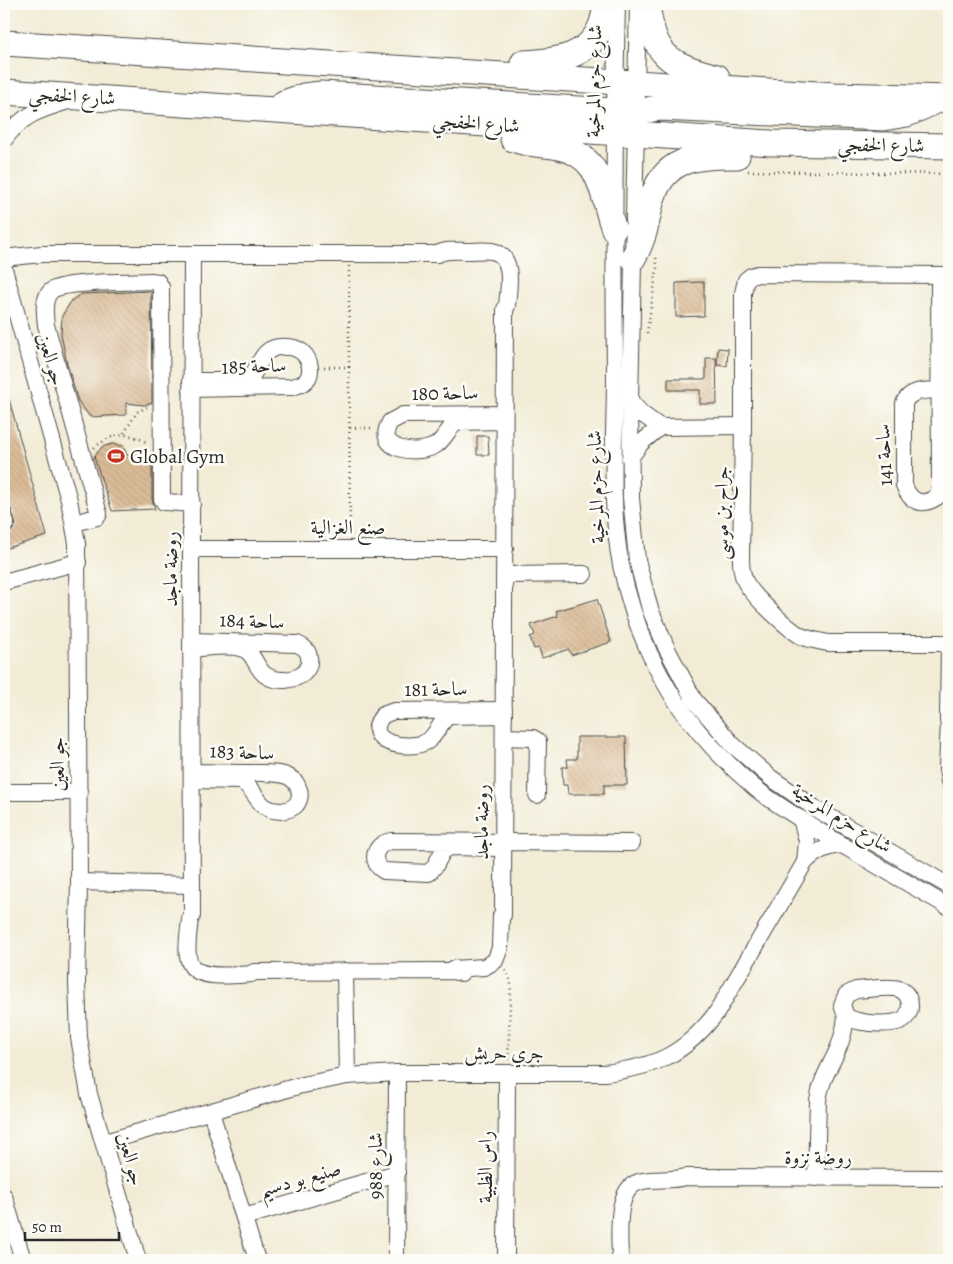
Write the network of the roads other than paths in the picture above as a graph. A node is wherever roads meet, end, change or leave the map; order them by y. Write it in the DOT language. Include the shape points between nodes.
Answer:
graph roads {
  1 [pos="606,4"];
  2 [pos="617,4"];
  3 [pos="638,4"];
  4 [pos="647,4"];
  5 [pos="9,43"];
  6 [pos="487,74"];
  7 [pos="626,82"];
  8 [pos="736,89"];
  9 [pos="4,92"];
  10 [pos="85,96"];
  11 [pos="945,98"];
  12 [pos="273,109"];
  13 [pos="625,123"];
  14 [pos="494,125"];
  15 [pos="4,140"];
  16 [pos="771,143"];
  17 [pos="949,146"];
  18 [pos="614,229"];
  19 [pos="117,254"];
  20 [pos="192,254"];
  21 [pos="633,258"];
  22 [pos="4,260"];
  23 [pos="4,269"];
  24 [pos="944,275"];
  25 [pos="117,282"];
  26 [pos="50,337"];
  27 [pos="24,343"];
  28 [pos="256,368"];
  29 [pos="192,385"];
  30 [pos="266,388"];
  31 [pos="940,390"];
  32 [pos="630,401"];
  33 [pos="431,415"];
  34 [pos="504,417"];
  35 [pos="743,426"];
  36 [pos="660,427"];
  37 [pos="446,433"];
  38 [pos="630,458"];
  39 [pos="192,504"];
  40 [pos="4,516"];
  41 [pos="74,523"];
  42 [pos="4,525"];
  43 [pos="190,549"];
  44 [pos="504,549"];
  45 [pos="78,562"];
  46 [pos="584,574"];
  47 [pos="505,575"];
  48 [pos="4,582"];
  49 [pos="263,642"];
  50 [pos="949,643"];
  51 [pos="190,645"];
  52 [pos="949,647"];
  53 [pos="255,663"];
  54 [pos="423,710"];
  55 [pos="504,713"];
  56 [pos="949,721"];
  57 [pos="439,726"];
  58 [pos="504,737"];
  59 [pos="265,773"];
  60 [pos="192,776"];
  61 [pos="949,782"];
  62 [pos="4,792"];
  63 [pos="79,792"];
  64 [pos="254,795"];
  65 [pos="538,795"];
  66 [pos="801,819"];
  67 [pos="425,840"];
  68 [pos="632,843"];
  69 [pos="502,844"];
  70 [pos="843,845"];
  71 [pos="440,857"];
  72 [pos="805,862"];
  73 [pos="79,882"];
  74 [pos="192,885"];
  75 [pos="949,886"];
  76 [pos="949,907"];
  77 [pos="503,915"];
  78 [pos="345,971"];
  79 [pos="450,971"];
  80 [pos="846,1016"];
  81 [pos="864,1022"];
  82 [pos="837,1052"];
  83 [pos="397,1073"];
  84 [pos="507,1074"];
  85 [pos="347,1076"];
  86 [pos="211,1112"];
  87 [pos="104,1142"];
  88 [pos="397,1173"];
  89 [pos="816,1178"];
  90 [pos="949,1178"];
  91 [pos="4,1196"];
  92 [pos="244,1217"];
  93 [pos="23,1260"];
  94 [pos="138,1260"];
  95 [pos="257,1260"];
  96 [pos="396,1260"];
  97 [pos="506,1260"];
  98 [pos="620,1260"];
  1 -- 6 [label="highway" via="598,32 577,53 551,62 507,64"];
  2 -- 7 [label="street, شارع حزم المرخية"];
  3 -- 7 [label="street"];
  4 -- 8 [label="highway" via="652,34 662,52 687,69 724,79"];
  5 -- 6 [label="highway"];
  6 -- 7 [label="highway"];
  7 -- 8 [label="highway"];
  7 -- 13 [label="highway" via="628,102 620,109"];
  8 -- 11 [label="highway"];
  9 -- 10 [label="highway, شارع الخفجي"];
  10 -- 12 [label="highway, شارع الخفجي"];
  10 -- 15 [label="street" via="36,111 10,131"];
  11 -- 13 [label="highway" via="896,117 660,108"];
  12 -- 13 [label="highway" via="288,101 321,94"];
  12 -- 14 [label="highway, شارع الخفجي"];
  13 -- 14 [label="highway, شارع الخفجي"];
  13 -- 16 [label="highway, شارع الخفجي"];
  13 -- 18 [label="street, شارع حزم المرخية"];
  13 -- 21 [label="street, شارع حزم المرخية"];
  14 -- 18 [label="highway" via="513,139 570,150 588,162 601,182"];
  16 -- 17 [label="highway, شارع الخفجي"];
  16 -- 21 [label="highway" via="751,154 700,156 666,172 654,194 643,239"];
  18 -- 66 [label="street, شارع حزم المرخية" via="614,498 621,565 636,618 651,658 669,692 698,731 756,788"];
  19 -- 20 [label="street, روضة ماجد"];
  19 -- 22 [label="street, روضة ماجد" via="42,254"];
  19 -- 25 [label="street"];
  20 -- 29 [label="street, روضة ماجد"];
  20 -- 34 [label="street, روضة ماجد" via="438,254 490,261 500,275 506,309"];
  21 -- 32 [label="street, شارع حزم المرخية"];
  23 -- 27 [label="street, جو العين"];
  24 -- 31 [label="street, ساحة 141"];
  24 -- 35 [label="street, جراح بن موسى" via="751,276 746,280 743,293"];
  25 -- 26 [label="street" via="65,285 51,291 45,314"];
  25 -- 39 [label="street" via="151,281 158,282 161,287 162,499 164,502"];
  26 -- 27 [label="street"];
  26 -- 41 [label="street" via="99,514"];
  27 -- 41 [label="street, جو العين"];
  28 -- 29 [label="street, ساحة 185" via="252,377 245,381"];
  28 -- 30 [label="street" via="259,380"];
  28 -- 30 [label="street, ساحة 185" via="269,351 284,346 302,352 308,360 308,379 303,383"];
  29 -- 30 [label="street, ساحة 185"];
  29 -- 39 [label="street, روضة ماجد"];
  31 -- 31 [label="street, ساحة 141" via="912,393 904,403 904,485 913,500 922,502 938,497 940,487"];
  32 -- 36 [label="street"];
  32 -- 38 [label="street, شارع حزم المرخية"];
  33 -- 34 [label="street, ساحة 180"];
  33 -- 37 [label="street"];
  33 -- 37 [label="street, ساحة 180" via="394,418 386,428 388,441 396,448 431,448"];
  34 -- 37 [label="street, ساحة 180" via="462,421"];
  34 -- 44 [label="street, روضة ماجد"];
  35 -- 36 [label="street"];
  35 -- 50 [label="street, جراح بن موسى" via="741,560 744,580 756,596 784,624 812,640 828,643"];
  36 -- 38 [label="street" via="641,443"];
  38 -- 75 [label="street, شارع حزم المرخية" via="637,560 650,609 694,700 733,745 771,778 816,809"];
  39 -- 43 [label="street, روضة ماجد"];
  40 -- 42 [label="street"];
  41 -- 45 [label="street, جو العين"];
  43 -- 44 [label="street, صنع الغزالية"];
  43 -- 51 [label="street, روضة ماجد"];
  44 -- 47 [label="street, روضة ماجد"];
  45 -- 48 [label="street"];
  45 -- 63 [label="street, جو العين"];
  46 -- 47 [label="street"];
  47 -- 55 [label="street, روضة ماجد"];
  49 -- 51 [label="street, ساحة 184"];
  49 -- 53 [label="street"];
  49 -- 53 [label="street, ساحة 184" via="304,647 310,662 308,670 301,676 283,680 266,676"];
  51 -- 53 [label="street, ساحة 184" via="241,648"];
  51 -- 60 [label="street, روضة ماجد"];
  52 -- 56 [label="street"];
  54 -- 55 [label="street, ساحة 181"];
  54 -- 57 [label="street" via="433,716"];
  54 -- 57 [label="street, ساحة 181" via="394,711 383,715 377,726 380,738 391,744 417,744 434,736"];
  55 -- 57 [label="street, ساحة 181" via="449,716"];
  55 -- 58 [label="street, روضة ماجد"];
  56 -- 61 [label="street" via="946,775"];
  58 -- 65 [label="street" via="538,740"];
  58 -- 69 [label="street, روضة ماجد"];
  59 -- 60 [label="street, ساحة 183"];
  59 -- 64 [label="street" via="257,783"];
  59 -- 64 [label="street, ساحة 183" via="293,779 300,792 299,800 294,807 278,811 265,808"];
  60 -- 64 [label="street, ساحة 183" via="241,781"];
  60 -- 74 [label="street, روضة ماجد"];
  62 -- 63 [label="street"];
  63 -- 73 [label="street, جو العين"];
  66 -- 70 [label="street, شارع حزم المرخية"];
  66 -- 72 [label="street, جري حريش" via="807,841"];
  67 -- 69 [label="street"];
  67 -- 71 [label="street"];
  67 -- 71 [label="street" via="386,842 377,848 376,864 384,871 424,874 433,870"];
  68 -- 69 [label="street"];
  69 -- 71 [label="street" via="450,847"];
  69 -- 77 [label="street, روضة ماجد"];
  70 -- 72 [label="street, جري حريش" via="820,850"];
  70 -- 76 [label="street, شارع حزم المرخية"];
  72 -- 84 [label="street, جري حريش" via="717,1012 702,1031 678,1052 653,1064 604,1074"];
  73 -- 74 [label="street"];
  73 -- 87 [label="street, جو العين" via="79,1038"];
  74 -- 78 [label="street, روضة ماجد" via="196,951 204,964 217,968 251,968 254,972"];
  77 -- 79 [label="street, روضة ماجد" via="500,948 495,961 484,967"];
  77 -- 79 [label="street, روضة ماجد" via="504,969 491,975"];
  78 -- 79 [label="street, روضة ماجد"];
  78 -- 85 [label="street"];
  80 -- 81 [label="street"];
  80 -- 81 [label="street" via="843,1000 856,990 898,989 909,998 909,1012 899,1022"];
  80 -- 82 [label="street"];
  81 -- 82 [label="street"];
  82 -- 89 [label="street" via="825,1074 818,1100"];
  83 -- 84 [label="street, جري حريش"];
  83 -- 85 [label="street, جري حريش"];
  83 -- 88 [label="street, شارع 988"];
  84 -- 97 [label="street, راس الظبية"];
  85 -- 86 [label="street, جري حريش" via="298,1086"];
  86 -- 87 [label="street, جري حريش"];
  86 -- 92 [label="street"];
  87 -- 94 [label="street, جو العين"];
  88 -- 92 [label="street, صنيع بو دسيم"];
  88 -- 96 [label="street, شارع 988"];
  89 -- 90 [label="street, روضة نزوة"];
  89 -- 98 [label="street, روضة نزوة" via="686,1177 636,1183 628,1189 620,1214"];
  91 -- 93 [label="street"];
  92 -- 95 [label="street"];
}
